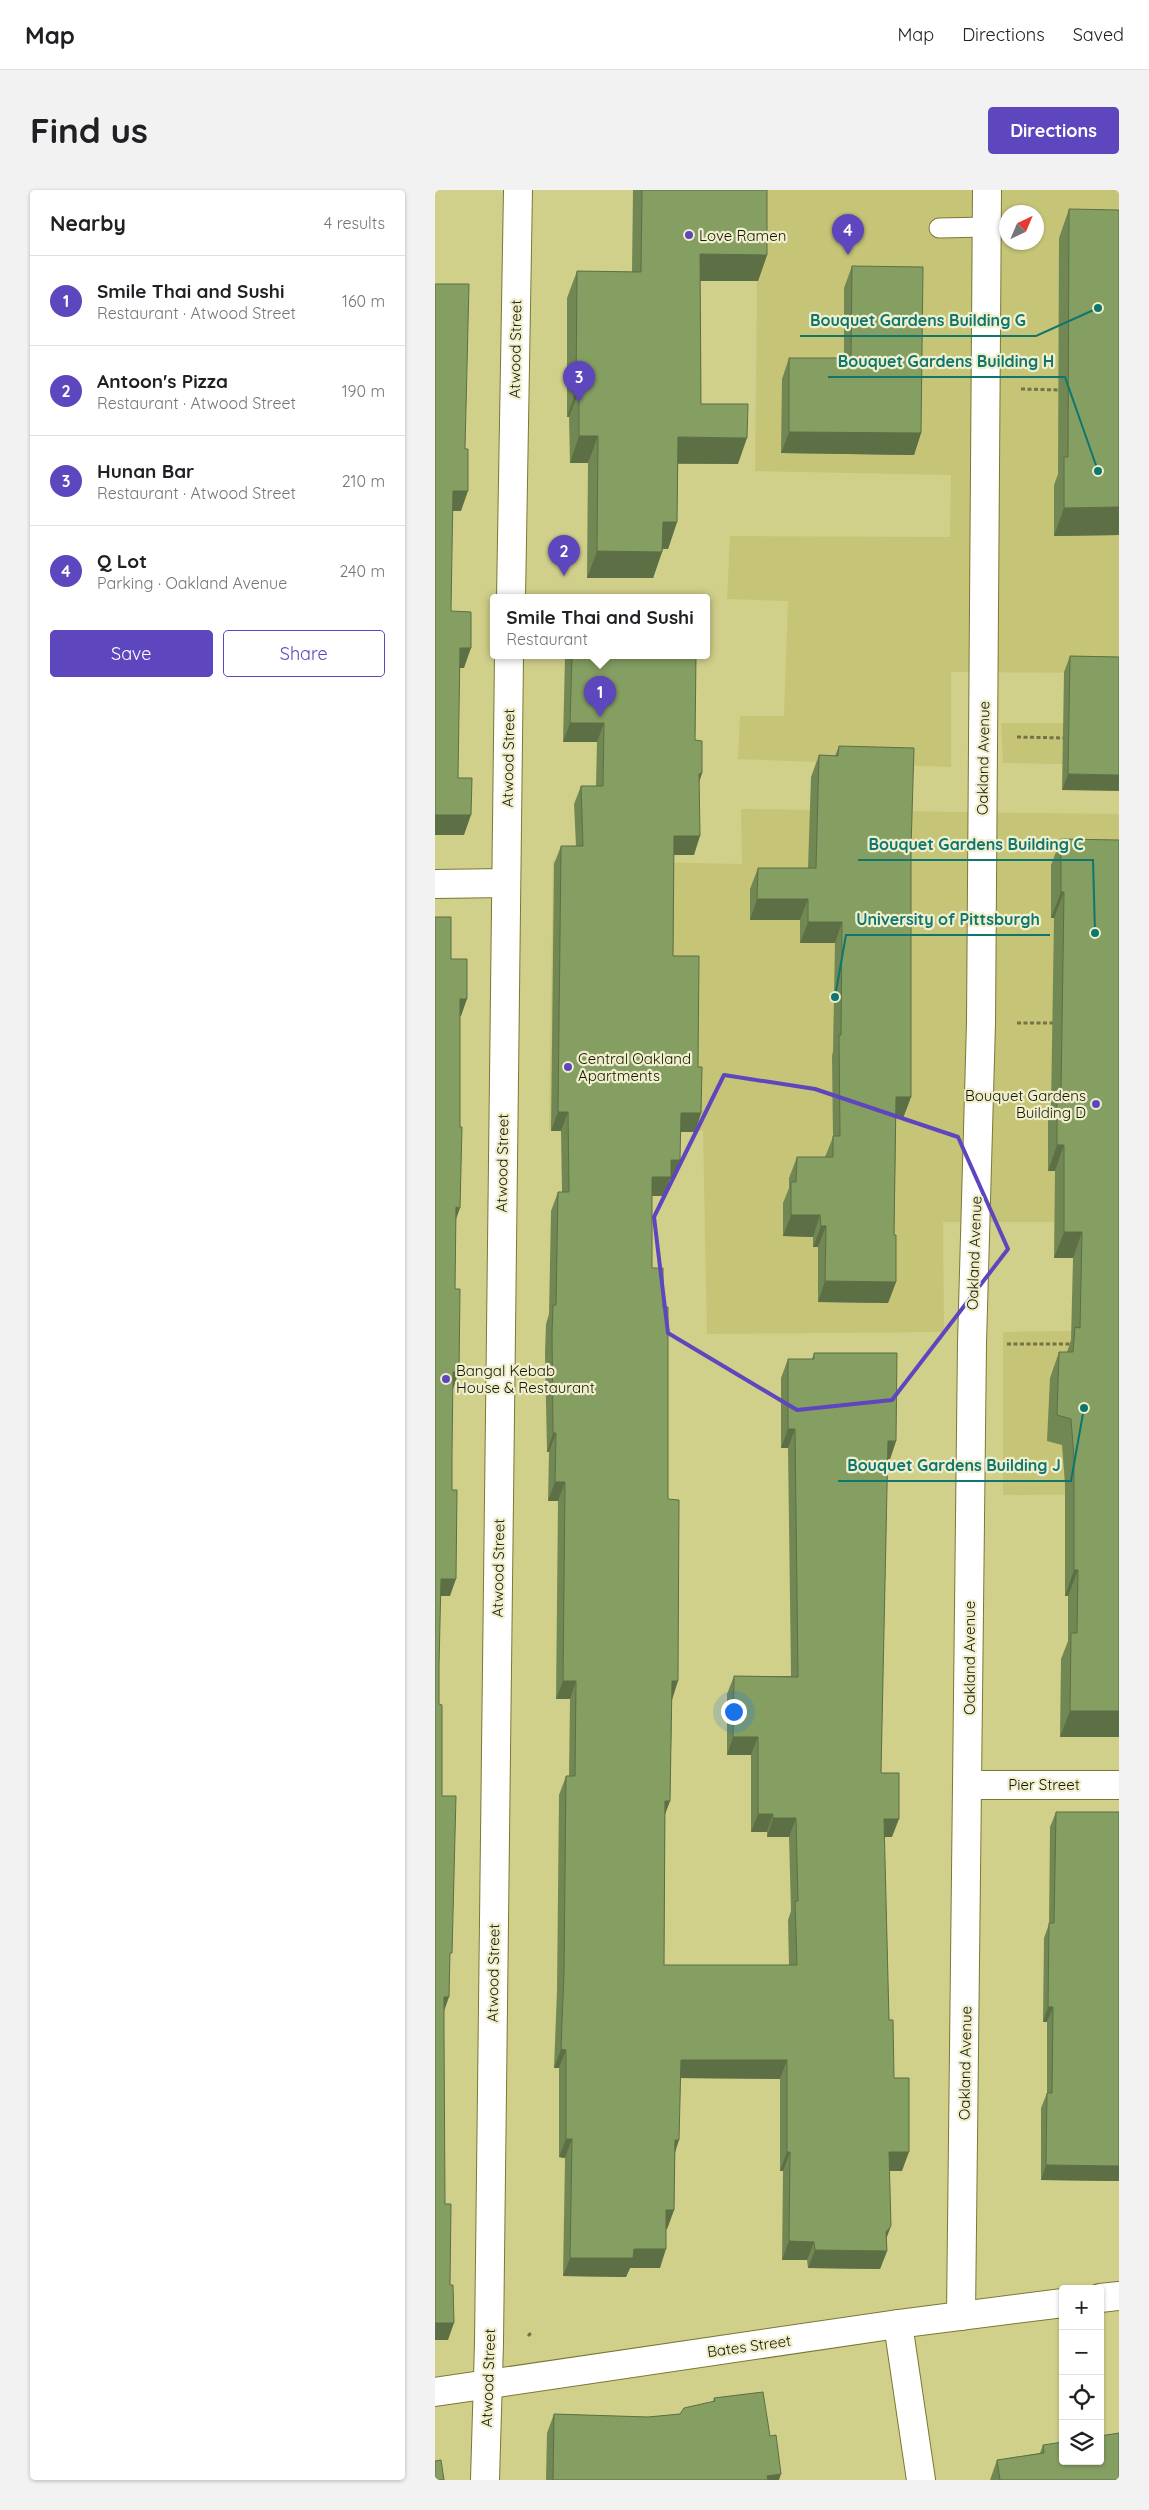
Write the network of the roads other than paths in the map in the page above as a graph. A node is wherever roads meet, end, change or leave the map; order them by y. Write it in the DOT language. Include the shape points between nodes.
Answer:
graph roads {
  1 [pos="518,190"];
  2 [pos="987,190"];
  3 [pos="986,227"];
  4 [pos="939,228"];
  5 [pos="511,594"];
  6 [pos="509,659"];
  7 [pos="435,884"];
  8 [pos="505,884"];
  9 [pos="968,1785"];
  10 [pos="1119,1785"];
  11 [pos="1119,2296"];
  12 [pos="1104,2298"];
  13 [pos="1059,2304"];
  14 [pos="961,2316"];
  15 [pos="898,2324"];
  16 [pos="488,2384"];
  17 [pos="435,2392"];
  18 [pos="485,2480"];
  19 [pos="921,2480"];
  1 -- 5 [label="street, Atwood Street"];
  2 -- 3 [label="street, Oakland Avenue"];
  3 -- 4 [label="lane"];
  3 -- 9 [label="street, Oakland Avenue" via="981,1024 972,1343"];
  6 -- 8 [label="street, Atwood Street"];
  7 -- 8 [label="street"];
  8 -- 16 [label="street, Atwood Street"];
  9 -- 10 [label="street, Pier Street"];
  9 -- 14 [label="street, Oakland Avenue"];
  11 -- 12 [label="street"];
  13 -- 14 [label="street, Bates Street"];
  14 -- 15 [label="street, Bates Street"];
  15 -- 16 [label="street, Bates Street"];
  15 -- 19 [label="street"];
  16 -- 17 [label="street, Bates Street"];
  16 -- 18 [label="street, Atwood Street"];
}
